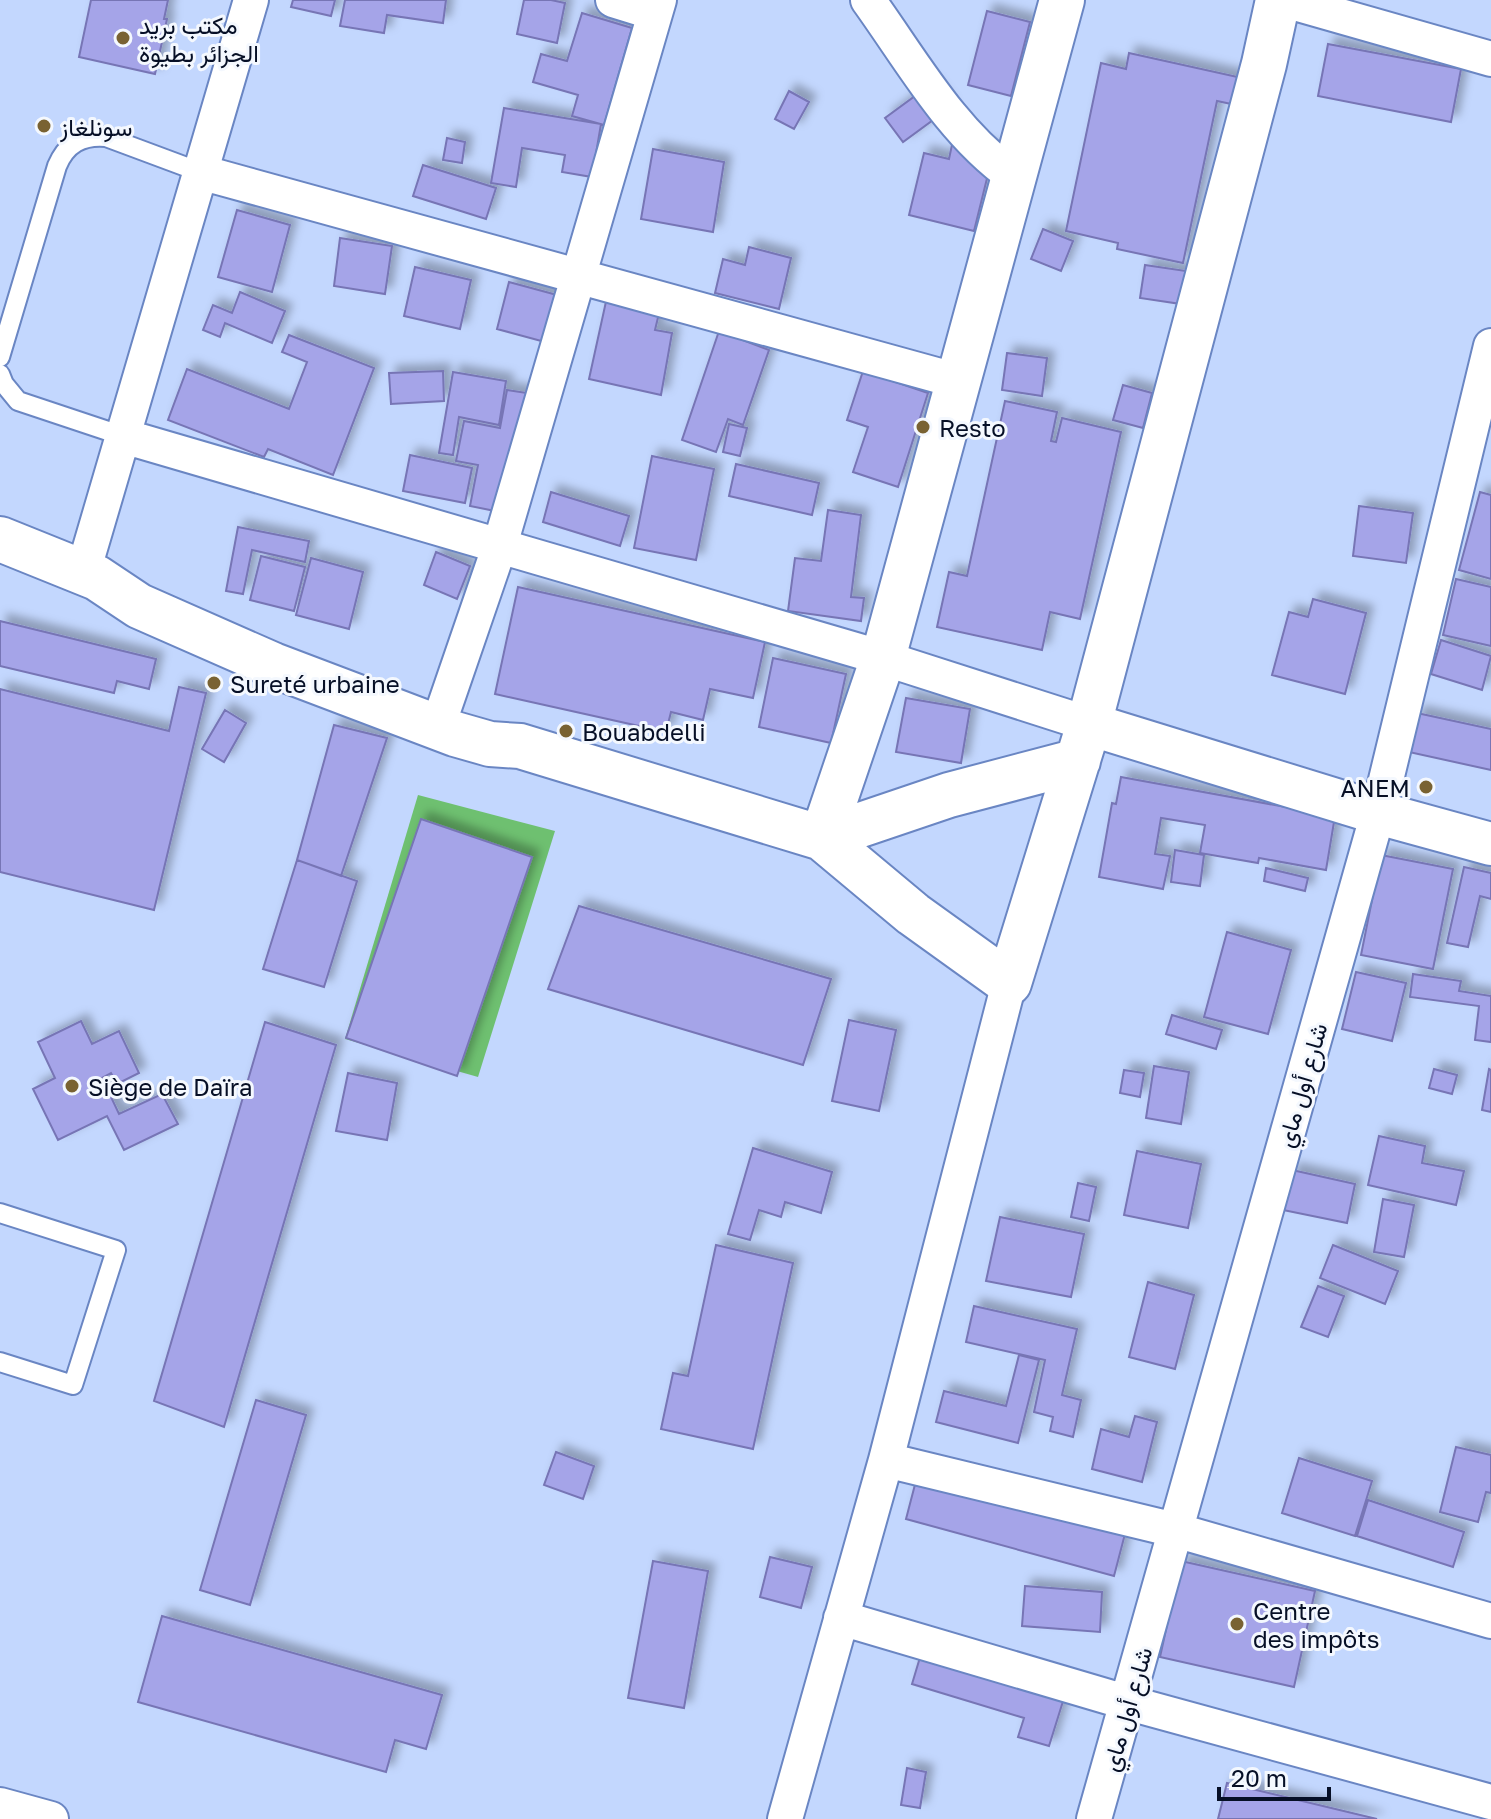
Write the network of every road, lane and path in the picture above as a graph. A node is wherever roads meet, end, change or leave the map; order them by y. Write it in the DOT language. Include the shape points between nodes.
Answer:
graph roads {
  1 [pos="251,0"];
  2 [pos="613,0"];
  3 [pos="868,0"];
  4 [pos="1062,1"];
  5 [pos="1287,1"];
  6 [pos="657,6"];
  7 [pos="1491,59"];
  8 [pos="200,172"];
  9 [pos="1013,176"];
  10 [pos="580,277"];
  11 [pos="1491,346"];
  12 [pos="0,357"];
  13 [pos="0,374"];
  14 [pos="958,381"];
  15 [pos="123,436"];
  16 [pos="0,539"];
  17 [pos="500,545"];
  18 [pos="90,575"];
  19 [pos="883,658"];
  20 [pos="444,708"];
  21 [pos="1083,743"];
  22 [pos="520,746"];
  23 [pos="1378,813"];
  24 [pos="822,838"];
  25 [pos="1491,844"];
  26 [pos="1009,983"];
  27 [pos="0,1213"];
  28 [pos="2,1369"];
  29 [pos="886,1460"];
  30 [pos="1175,1530"];
  31 [pos="841,1618"];
  32 [pos="1491,1621"];
  33 [pos="1129,1703"];
  34 [pos="1491,1804"];
  35 [pos="0,1805"];
  36 [pos="51,1819"];
  37 [pos="785,1819"];
  38 [pos="1094,1819"];
  39 [pos="1487,1819"];
  1 -- 8 [label="street"];
  2 -- 6 [label="street"];
  3 -- 9 [label="street" via="967,137"];
  4 -- 9 [label="main road"];
  5 -- 7 [label="street"];
  5 -- 21 [label="main road" via="1264,64"];
  6 -- 10 [label="street"];
  8 -- 10 [label="street"];
  8 -- 12 [label="lane" via="106,137 70,145 57,166"];
  8 -- 15 [label="street"];
  9 -- 14 [label="main road"];
  10 -- 14 [label="street"];
  10 -- 17 [label="street"];
  11 -- 23 [label="street, شارع أول ماي"];
  13 -- 15 [label="lane" via="18,401"];
  14 -- 19 [label="main road"];
  15 -- 17 [label="street"];
  15 -- 18 [label="street"];
  16 -- 18 [label="main road"];
  17 -- 19 [label="street"];
  17 -- 20 [label="street"];
  18 -- 20 [label="main road" via="146,585"];
  18 -- 22 [label="main road" via="139,606 273,665 455,734"];
  19 -- 21 [label="street"];
  19 -- 24 [label="main road"];
  20 -- 22 [label="main road"];
  21 -- 23 [label="street"];
  21 -- 24 [label="main road"];
  21 -- 26 [label="main road"];
  22 -- 24 [label="main road"];
  23 -- 25 [label="street"];
  23 -- 30 [label="street, شارع أول ماي"];
  24 -- 26 [label="main road" via="913,914"];
  26 -- 29 [label="street"];
  27 -- 28 [label="lane" via="116,1250 73,1385"];
  29 -- 30 [label="street"];
  29 -- 31 [label="street"];
  30 -- 32 [label="street"];
  30 -- 33 [label="street, شارع أول ماي"];
  31 -- 33 [label="street"];
  31 -- 37 [label="street"];
  33 -- 34 [label="street"];
  33 -- 38 [label="street, شارع أول ماي"];
  34 -- 39 [label="street"];
  35 -- 36 [label="street"];
}
